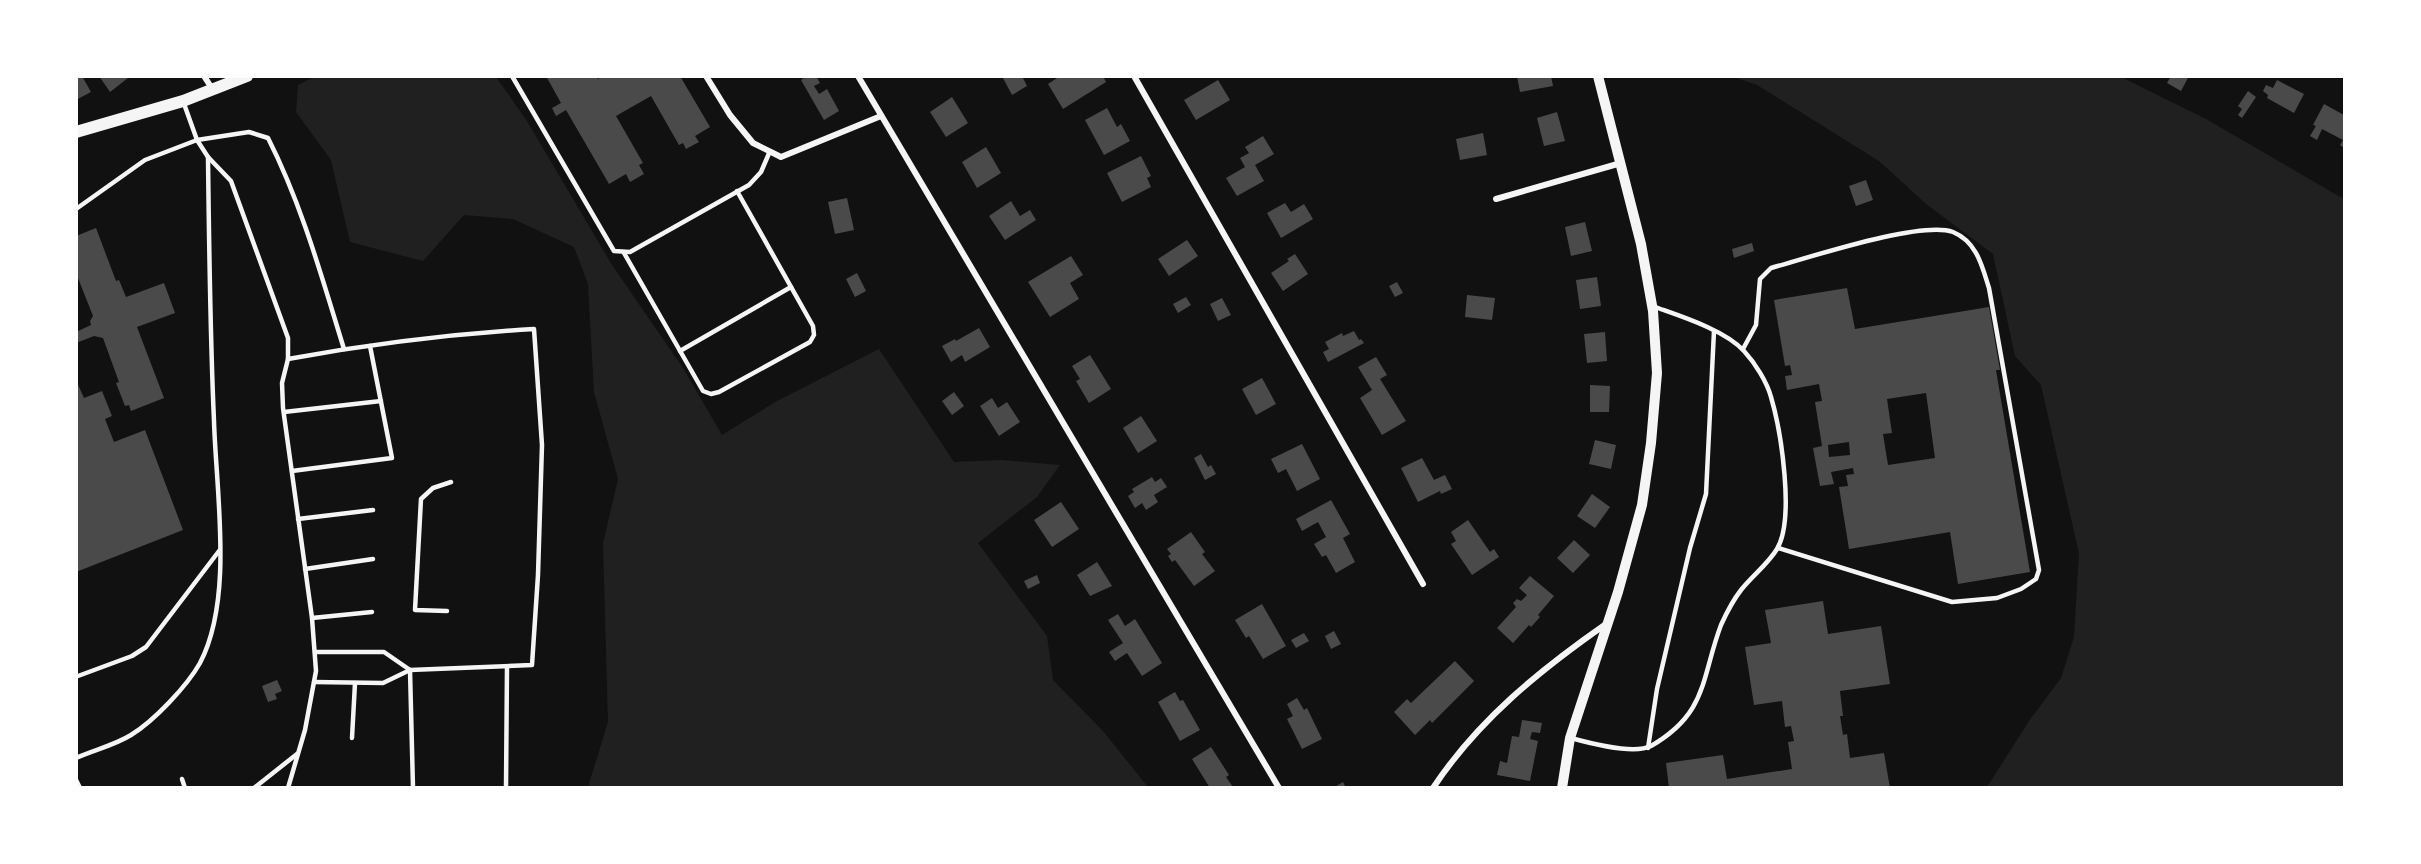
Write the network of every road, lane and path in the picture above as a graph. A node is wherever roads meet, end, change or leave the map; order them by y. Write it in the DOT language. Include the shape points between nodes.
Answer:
graph roads {
  1 [pos="204,76"];
  2 [pos="247,76"];
  3 [pos="512,76"];
  4 [pos="706,76"];
  5 [pos="858,76"];
  6 [pos="1134,76"];
  7 [pos="1598,76"];
  8 [pos="213,90"];
  9 [pos="183,101"];
  10 [pos="881,116"];
  11 [pos="76,132"];
  12 [pos="197,140"];
  13 [pos="770,151"];
  14 [pos="208,157"];
  15 [pos="1621,163"];
  16 [pos="737,191"];
  17 [pos="1497,199"];
  18 [pos="76,209"];
  19 [pos="624,253"];
  20 [pos="791,287"];
  21 [pos="1652,306"];
  22 [pos="1714,331"];
  23 [pos="370,345"];
  24 [pos="344,349"];
  25 [pos="1743,349"];
  26 [pos="680,351"];
  27 [pos="288,359"];
  28 [pos="381,401"];
  29 [pos="284,412"];
  30 [pos="291,471"];
  31 [pos="452,482"];
  32 [pos="373,510"];
  33 [pos="298,519"];
  34 [pos="1778,548"];
  35 [pos="219,551"];
  36 [pos="373,559"];
  37 [pos="305,569"];
  38 [pos="1423,584"];
  39 [pos="447,611"];
  40 [pos="372,612"];
  41 [pos="312,618"];
  42 [pos="1606,624"];
  43 [pos="315,652"];
  44 [pos="507,667"];
  45 [pos="410,670"];
  46 [pos="78,676"];
  47 [pos="314,682"];
  48 [pos="355,683"];
  49 [pos="352,738"];
  50 [pos="1570,738"];
  51 [pos="1648,747"];
  52 [pos="298,753"];
  53 [pos="76,758"];
  54 [pos="182,779"];
  55 [pos="76,780"];
  56 [pos="80,788"];
  57 [pos="185,788"];
  58 [pos="254,788"];
  59 [pos="288,788"];
  60 [pos="413,788"];
  61 [pos="506,788"];
  62 [pos="1279,788"];
  63 [pos="1433,788"];
  64 [pos="1563,788"];
  1 -- 8 [label="street"];
  2 -- 8 [label="main road"];
  3 -- 19 [label="lane" via="609,246"];
  4 -- 13 [label="street" via="753,143"];
  5 -- 10 [label="street"];
  6 -- 38 [label="street"];
  7 -- 15 [label="street"];
  8 -- 9 [label="main road"];
  9 -- 11 [label="main road"];
  9 -- 12 [label="lane"];
  10 -- 13 [label="street" via="781,157"];
  10 -- 62 [label="street"];
  12 -- 14 [label="lane"];
  12 -- 18 [label="lane" via="145,160"];
  12 -- 24 [label="lane" via="249,132 268,138 311,244"];
  13 -- 16 [label="lane" via="755,179"];
  14 -- 27 [label="lane" via="231,181 288,338"];
  14 -- 35 [label="lane"];
  15 -- 17 [label="street"];
  15 -- 21 [label="street"];
  16 -- 19 [label="lane"];
  16 -- 20 [label="lane"];
  19 -- 26 [label="lane"];
  20 -- 26 [label="lane"];
  20 -- 26 [label="lane" via="813,326 810,342 711,394 703,391"];
  21 -- 22 [label="lane"];
  21 -- 42 [label="street" via="1657,373 1651,443 1642,505"];
  22 -- 25 [label="lane"];
  22 -- 51 [label="lane" via="1706,494 1660,678"];
  23 -- 24 [label="lane"];
  23 -- 28 [label="lane"];
  23 -- 44 [label="lane" via="534,329 542,446 532,665"];
  24 -- 27 [label="lane"];
  25 -- 34 [label="lane" via="1771,396 1786,484 1786,515"];
  25 -- 34 [label="lane" via="1756,325 1760,279 1771,268 1920,230 1952,232 1967,241 1979,255 1989,288 2039,570 2036,579 1997,598 1952,602"];
  27 -- 29 [label="lane" via="282,383"];
  28 -- 29 [label="lane"];
  28 -- 30 [label="lane" via="392,458"];
  29 -- 30 [label="lane"];
  30 -- 33 [label="lane"];
  31 -- 39 [label="lane" via="433,488 421,499 415,609"];
  32 -- 33 [label="lane"];
  33 -- 37 [label="lane"];
  34 -- 51 [label="lane" via="1740,591 1722,624 1705,685 1692,710 1674,730"];
  35 -- 46 [label="lane" via="146,647"];
  35 -- 53 [label="lane" via="216,620 199,665 151,721 130,736"];
  36 -- 37 [label="lane"];
  37 -- 41 [label="lane"];
  40 -- 41 [label="lane"];
  41 -- 43 [label="lane"];
  42 -- 50 [label="street"];
  42 -- 63 [label="street" via="1555,659 1488,718"];
  43 -- 45 [label="lane" via="384,652"];
  43 -- 47 [label="lane"];
  44 -- 45 [label="lane"];
  44 -- 61 [label="lane"];
  45 -- 48 [label="lane" via="383,683"];
  45 -- 60 [label="lane"];
  47 -- 48 [label="lane"];
  47 -- 52 [label="lane"];
  48 -- 49 [label="lane"];
  50 -- 51 [label="lane" via="1608,748"];
  50 -- 64 [label="street"];
  52 -- 58 [label="lane"];
  52 -- 59 [label="lane"];
  54 -- 57 [label="lane"];
  55 -- 56 [label="lane"];
}
